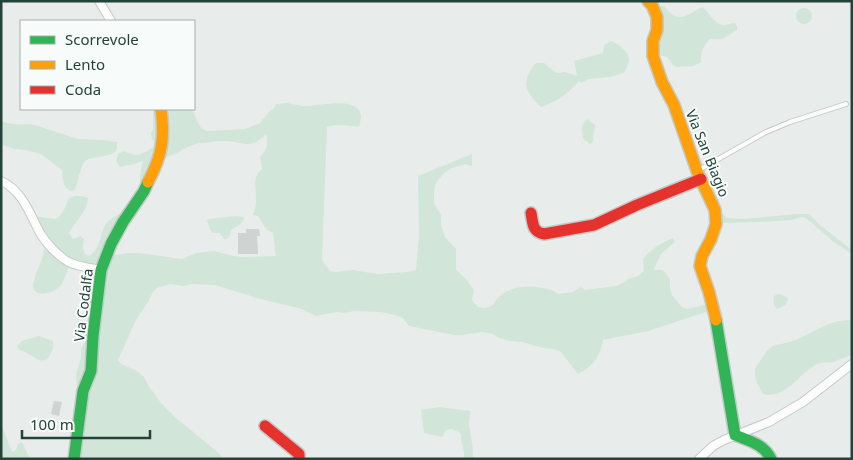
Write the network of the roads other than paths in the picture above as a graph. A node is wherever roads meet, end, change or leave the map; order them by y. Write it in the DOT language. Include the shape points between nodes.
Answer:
graph roads {
  1 [pos="99,1"];
  2 [pos="648,1"];
  3 [pos="110,20"];
  4 [pos="846,104"];
  5 [pos="161,110"];
  6 [pos="699,175"];
  7 [pos="1,181"];
  8 [pos="531,213"];
  9 [pos="100,270"];
  10 [pos="852,364"];
  11 [pos="266,426"];
  12 [pos="735,436"];
  13 [pos="74,459"];
  14 [pos="299,459"];
  15 [pos="699,459"];
  16 [pos="772,459"];
  1 -- 3 [label="street"];
  2 -- 6 [label="street, Via San Biagio" via="657,17 653,56"];
  4 -- 6 [label="lane" via="766,132"];
  5 -- 9 [label="street, Via Codalfa" via="163,141 157,166 123,222"];
  6 -- 8 [label="street" via="594,225 538,233"];
  6 -- 12 [label="street, Via San Biagio" via="715,210 716,224 700,266 716,316"];
  7 -- 9 [label="street" via="19,194 50,247 68,262"];
  9 -- 13 [label="street, Via Codalfa" via="91,371 83,391"];
  10 -- 12 [label="street" via="803,402 769,422"];
  11 -- 14 [label="street" via="299,454"];
  12 -- 15 [label="street" via="713,446"];
  12 -- 16 [label="street" via="762,446"];
}
